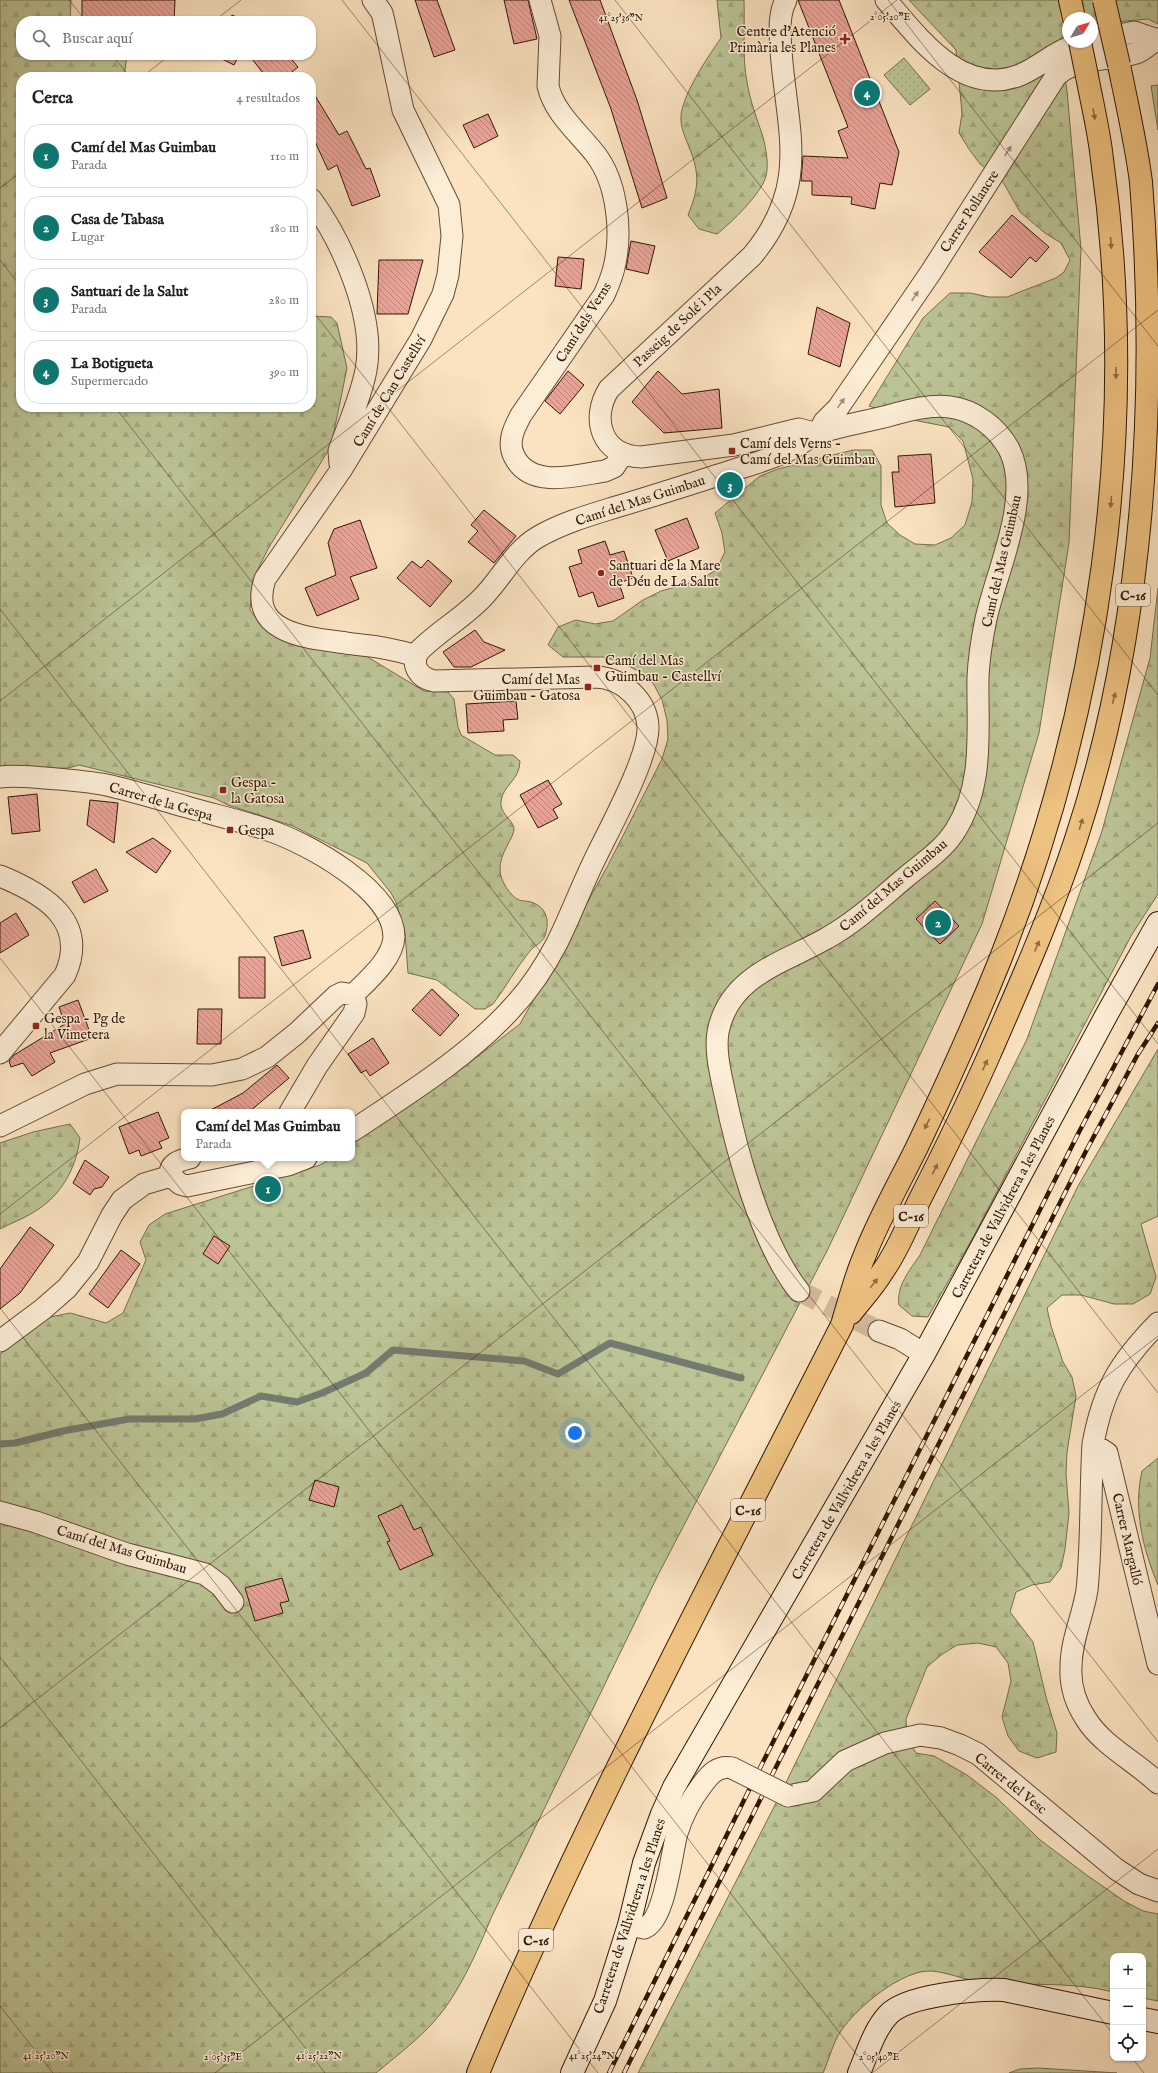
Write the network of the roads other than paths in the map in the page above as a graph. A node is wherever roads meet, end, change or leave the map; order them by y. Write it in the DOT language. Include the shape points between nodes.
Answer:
graph roads {
  1 [pos="373,0"];
  2 [pos="540,0"];
  3 [pos="786,0"];
  4 [pos="886,0"];
  5 [pos="1070,0"];
  6 [pos="1104,0"];
  7 [pos="1073,12"];
  8 [pos="1098,40"];
  9 [pos="1157,40"];
  10 [pos="1068,48"];
  11 [pos="1081,48"];
  12 [pos="316,207"];
  13 [pos="818,434"];
  14 [pos="622,455"];
  15 [pos="341,470"];
  16 [pos="416,656"];
  17 [pos="0,777"];
  18 [pos="0,876"];
  19 [pos="1158,923"];
  20 [pos="353,995"];
  21 [pos="0,1053"];
  22 [pos="292,1109"];
  23 [pos="0,1126"];
  24 [pos="355,1129"];
  25 [pos="181,1161"];
  26 [pos="298,1161"];
  27 [pos="171,1176"];
  28 [pos="799,1291"];
  29 [pos="1158,1323"];
  30 [pos="842,1325"];
  31 [pos="879,1331"];
  32 [pos="0,1341"];
  33 [pos="924,1354"];
  34 [pos="1093,1444"];
  35 [pos="0,1512"];
  36 [pos="233,1602"];
  37 [pos="1158,1664"];
  38 [pos="1158,1783"];
  39 [pos="1158,1891"];
  40 [pos="629,1925"];
  41 [pos="1110,2012"];
  42 [pos="1146,2020"];
  43 [pos="1158,2022"];
  44 [pos="478,2073"];
  45 [pos="572,2073"];
  46 [pos="860,2073"];
  1 -- 15 [label="street, Camí de Can Castellví" via="382,13 403,110 449,204 451,255 443,294 434,316"];
  2 -- 14 [label="street, Camí dels Verns" via="550,36 549,92 556,106 602,162 615,205 618,245 612,278 604,295 521,415 512,435 513,453 529,473 546,477 605,471 614,467"];
  3 -- 14 [label="street, Passeig de Solé i Pla" via="780,28 791,160 790,181 777,222 752,256 609,389 601,402 600,425 611,446"];
  4 -- 10 [label="street" via="937,56 968,75 978,78 1019,75"];
  5 -- 7 [label="highway"];
  30 -- 6 [label="highway, C-16, one-way, bridge" via="884,1270 969,1101 1043,930 1076,840 1117,686 1133,594 1146,471 1149,402 1148,280 1140,179 1132,124"];
  8 -- 9 [label="street" via="1134,32"];
  13 -- 9 [label="street, Carrer Pollancre, one-way" via="931,272 1056,76 1074,66 1137,53"];
  11 -- 30 [label="highway, C-16, one-way, bridge" via="1102,158 1109,215 1116,362 1116,425 1110,514 1099,599 1075,723 1038,852 1000,958 944,1089 864,1257"];
  12 -- 15 [label="street" via="349,265 362,309 367,345 364,376 339,451"];
  13 -- 14 [label="street" via="799,429 734,445 641,458"];
  13 -- 16 [label="street, Camí del Mas Guimbau" via="784,453 582,518 543,534 521,551 481,599 421,648"];
  13 -- 28 [label="street, Camí del Mas Guimbau" via="918,408 947,406 963,409 991,425 1002,438 1014,464 1018,493 981,646 978,672 980,738 976,772 969,799 955,831 942,847 860,916 829,938 764,969 750,979 726,1008 718,1032 719,1065 730,1119 754,1202 786,1276"];
  15 -- 16 [label="street, Camí de Can Castellví" via="264,579 261,596 266,614 272,623 281,629 303,637 395,649"];
  16 -- 24 [label="street" via="417,671 426,679 434,681 596,677 617,681 643,708 648,735 638,767 556,944 525,993 512,1009 468,1049"];
  17 -- 20 [label="street, Carrer de la Gespa" via="66,780 111,786 269,831 338,866 377,897 389,915 394,931 393,944 387,956"];
  18 -- 21 [label="street" via="29,888 54,907 64,920 70,935 71,961 65,975"];
  19 -- 33 [label="main road, Carretera de Vallvidrera a les Planes"];
  20 -- 22 [label="street" via="356,1004 354,1013 317,1066"];
  20 -- 23 [label="street" via="342,993 336,996 267,1057 242,1069 212,1075 117,1074 85,1084"];
  25 -- 27 [label="street" via="175,1163"];
  26 -- 27 [label="street" via="188,1186 180,1184"];
  27 -- 32 [label="street" via="144,1184 122,1200 88,1262 67,1288"];
  29 -- 34 [label="street" via="1134,1348 1113,1378 1101,1408"];
  30 -- 44 [label="highway, C-16" via="595,1817 540,1932"];
  31 -- 33 [label="street" via="900,1339"];
  33 -- 40 [label="main road, Carretera de Vallvidrera a les Planes" via="674,1787 646,1856"];
  34 -- 37 [label="street, Carrer Margalló" via="1107,1453"];
  34 -- 38 [label="street" via="1087,1582 1085,1603 1072,1650 1072,1687 1086,1719 1096,1732"];
  35 -- 36 [label="street, Camí del Mas Guimbau" via="127,1554 205,1574 221,1586"];
  39 -- 40 [label="street, Carrer del Vesc, bridge" via="1139,1884 1116,1869 978,1754 941,1738 920,1735 885,1743 845,1762 813,1791 788,1796 732,1768 725,1767 714,1771 690,1804 678,1832 662,1900 653,1922 644,1928"];
  40 -- 45 [label="main road, Carretera de Vallvidrera a les Planes" via="605,2001"];
  41 -- 46 [label="main road" via="1004,1990 918,1999 897,2007 888,2015"];
  42 -- 43 [label="main road"];
}
